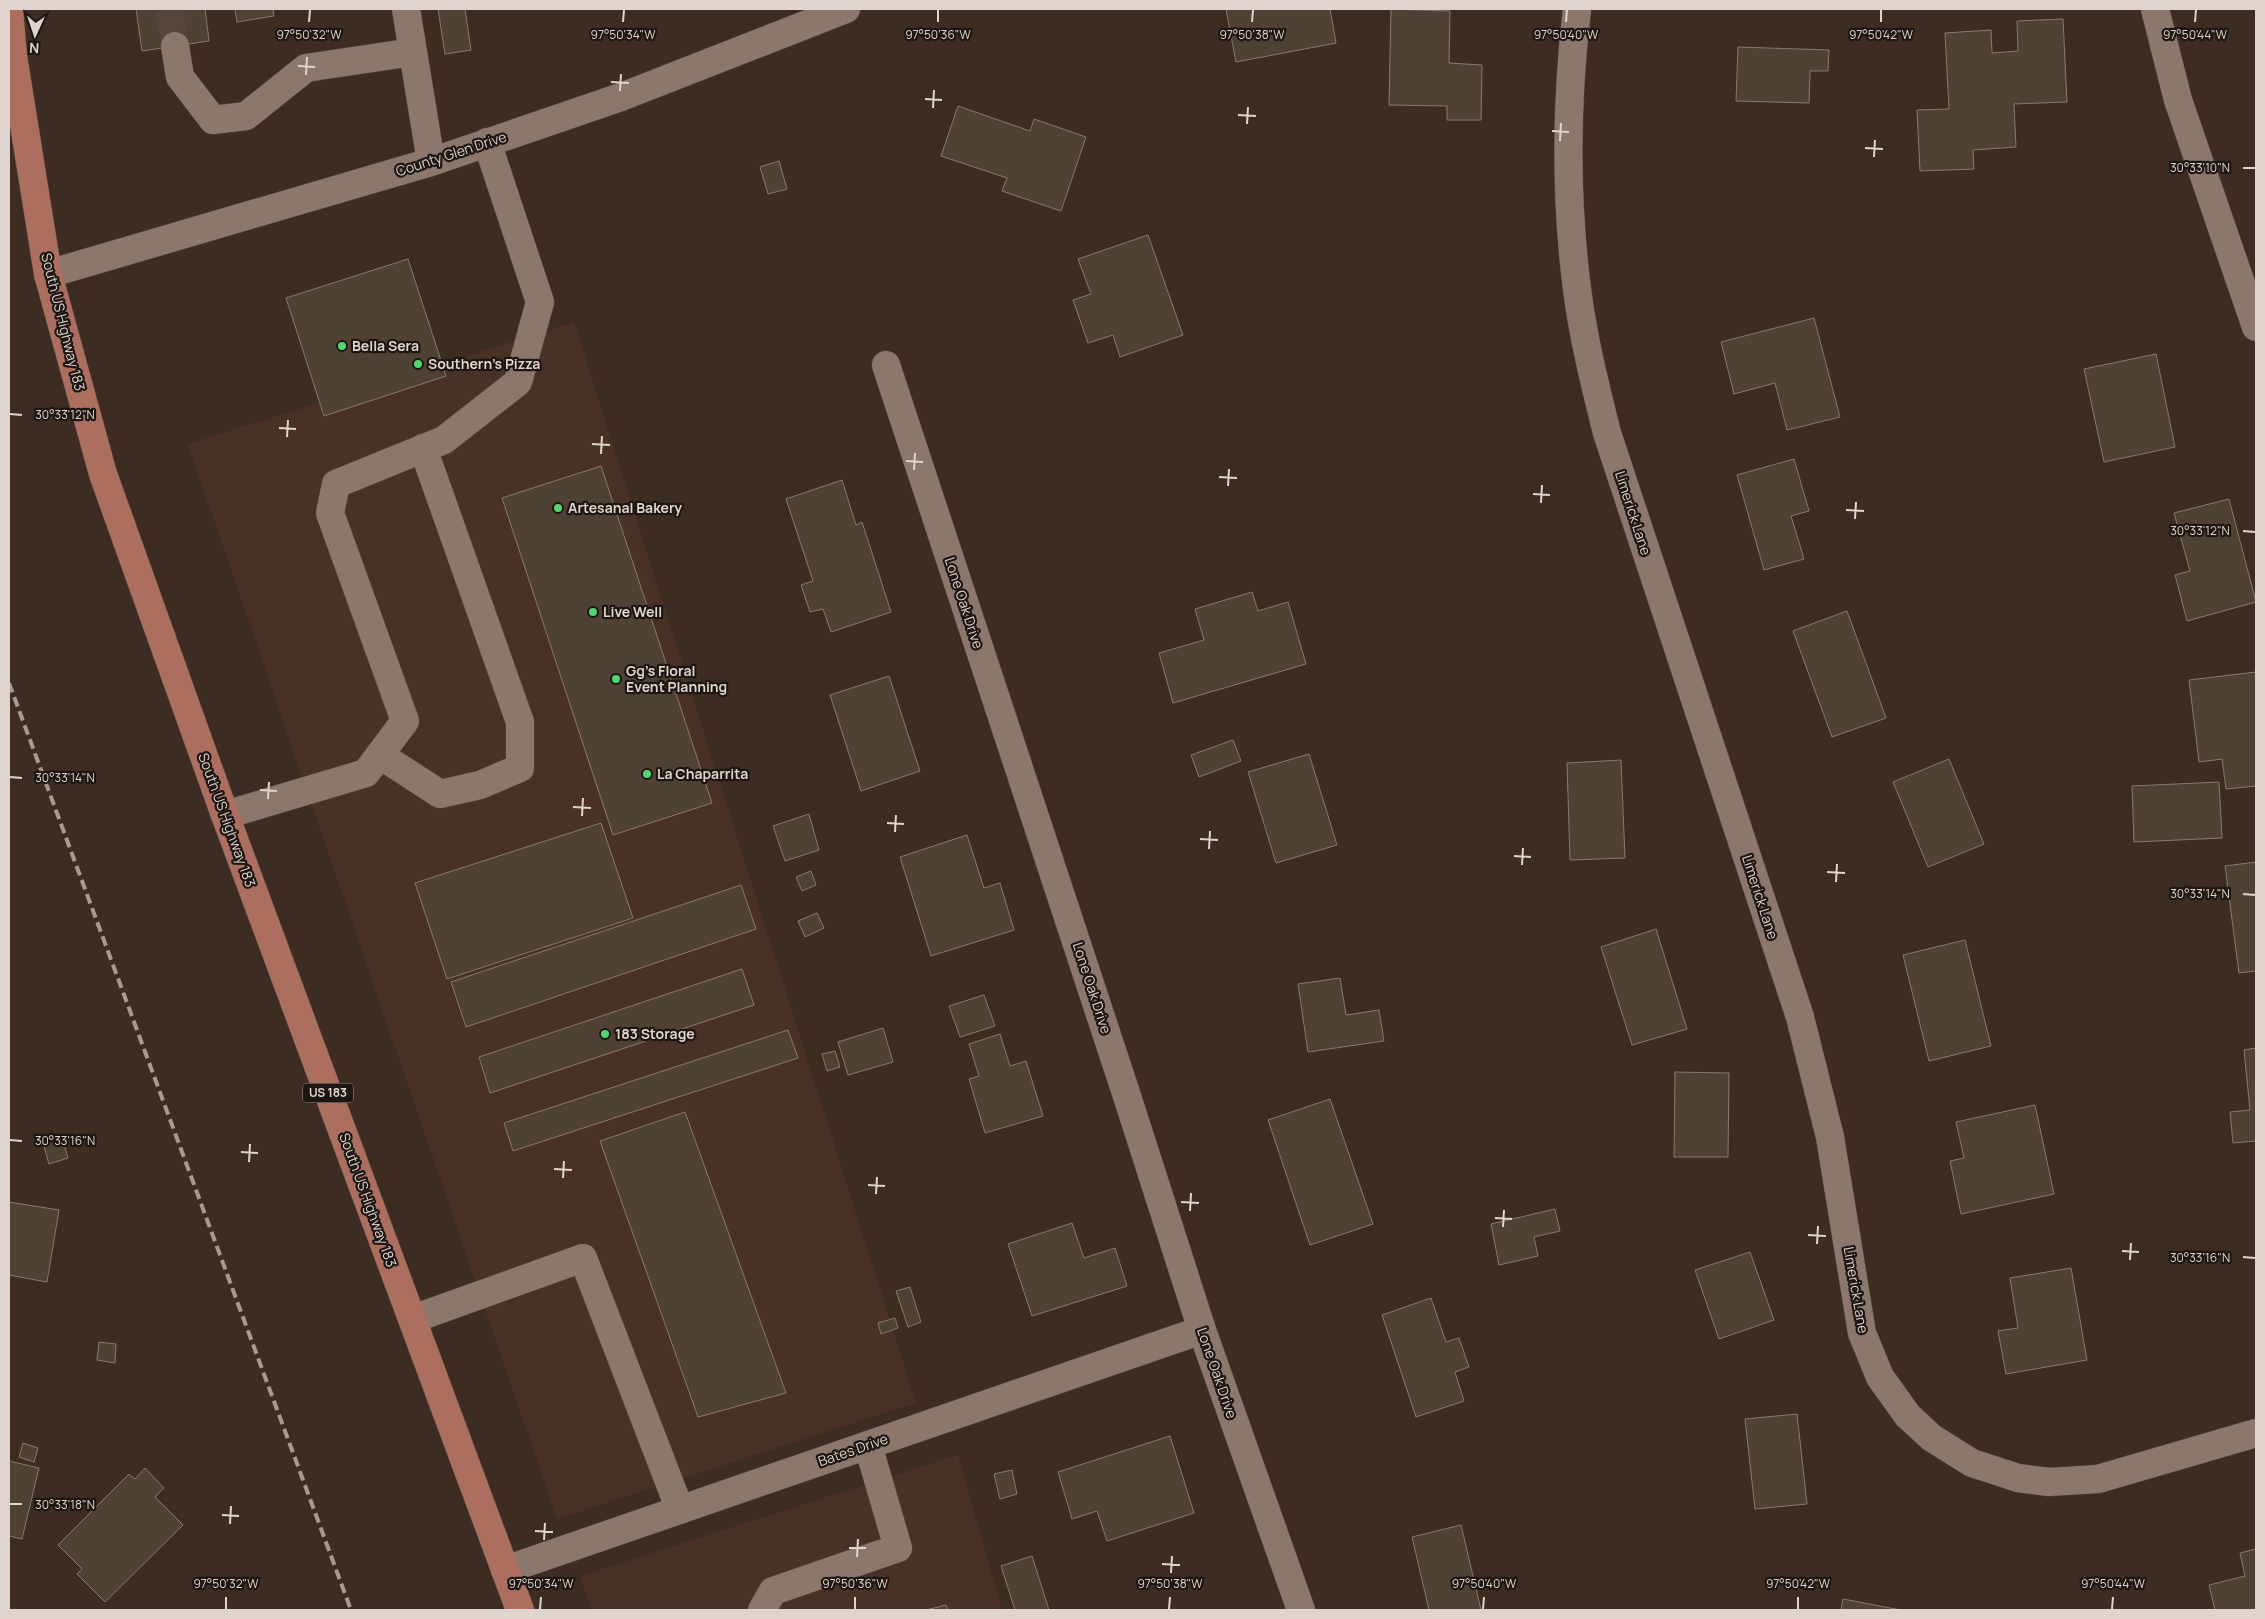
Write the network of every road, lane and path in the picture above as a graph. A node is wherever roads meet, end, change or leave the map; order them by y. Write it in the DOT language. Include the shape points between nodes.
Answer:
graph roads {
  1 [pos="9,9"];
  2 [pos="406,9"];
  3 [pos="846,9"];
  4 [pos="1577,9"];
  5 [pos="2155,9"];
  6 [pos="175,46"];
  7 [pos="413,52"];
  8 [pos="487,142"];
  9 [pos="431,162"];
  10 [pos="48,274"];
  11 [pos="2256,327"];
  12 [pos="886,365"];
  13 [pos="423,448"];
  14 [pos="380,755"];
  15 [pos="225,815"];
  16 [pos="413,1319"];
  17 [pos="1202,1330"];
  18 [pos="2256,1432"];
  19 [pos="868,1445"];
  20 [pos="680,1510"];
  21 [pos="505,1570"];
  22 [pos="520,1610"];
  23 [pos="762,1610"];
  24 [pos="1300,1610"];
  1 -- 10 [label="main road, South US Highway 183 / US 183" via="13,56"];
  2 -- 7 [label="street"];
  3 -- 8 [label="street, County Glen Drive" via="621,97"];
  4 -- 18 [label="street, Limerick Lane" via="1570,78 1570,216 1577,290 1590,362 1607,433 1800,1017 1830,1137 1862,1333 1880,1377 1908,1416 1932,1438 1972,1463 2018,1478 2049,1482 2098,1479"];
  5 -- 11 [label="street" via="2178,100"];
  6 -- 7 [label="street" via="180,77 213,120 246,116 306,68"];
  7 -- 9 [label="street"];
  8 -- 9 [label="street, County Glen Drive"];
  8 -- 13 [label="street" via="540,302 518,382 444,440"];
  9 -- 10 [label="street, County Glen Drive"];
  10 -- 15 [label="main road, South US Highway 183 / US 183" via="103,474"];
  12 -- 17 [label="street, Lone Oak Drive"];
  13 -- 14 [label="street" via="336,484 330,513 405,721"];
  13 -- 14 [label="street" via="520,722 520,768 480,786 440,794"];
  14 -- 15 [label="street" via="366,773"];
  15 -- 16 [label="main road, South US Highway 183 / US 183"];
  16 -- 20 [label="street" via="583,1258"];
  16 -- 21 [label="main road, South US Highway 183 / US 183"];
  17 -- 19 [label="street, Bates Drive"];
  17 -- 24 [label="street, Lone Oak Drive"];
  19 -- 20 [label="street, Bates Drive"];
  19 -- 23 [label="street" via="898,1548 773,1591"];
  20 -- 21 [label="street, Bates Drive"];
  21 -- 22 [label="main road, South US Highway 183 / US 183"];
}
